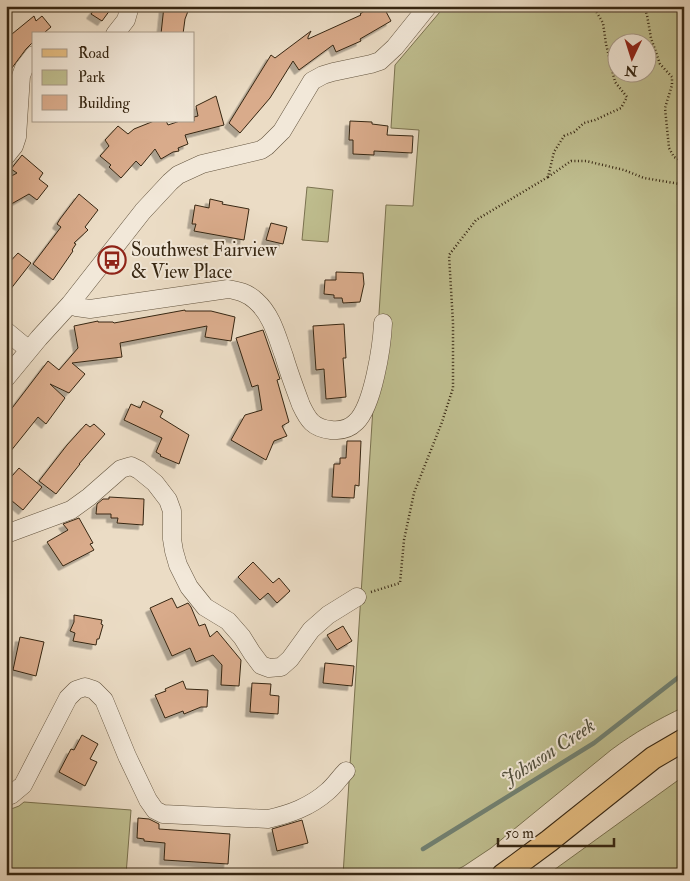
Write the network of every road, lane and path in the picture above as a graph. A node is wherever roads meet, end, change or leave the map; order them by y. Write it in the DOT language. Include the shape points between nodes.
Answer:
graph roads {
  1 [pos="130,6"];
  2 [pos="428,6"];
  3 [pos="593,6"];
  4 [pos="644,6"];
  5 [pos="117,32"];
  6 [pos="32,58"];
  7 [pos="6,156"];
  8 [pos="684,162"];
  9 [pos="548,177"];
  10 [pos="684,186"];
  11 [pos="70,304"];
  12 [pos="383,323"];
  13 [pos="6,331"];
  14 [pos="29,350"];
  15 [pos="6,378"];
  16 [pos="6,534"];
  17 [pos="357,597"];
  18 [pos="684,740"];
  19 [pos="346,770"];
  20 [pos="6,797"];
  21 [pos="503,875"];
  1 -- 5 [label="street" via="126,20"];
  2 -- 11 [label="street" via="380,61 333,72 312,81 282,131 267,146 202,164 174,179 143,212"];
  3 -- 9 [label="path" via="603,23 615,82 627,97 621,108 564,136 554,152"];
  4 -- 8 [label="path" via="660,64 672,77 665,108 669,148 674,157"];
  6 -- 7 [label="street" via="21,76 17,137"];
  9 -- 10 [label="path" via="571,161 586,161"];
  9 -- 17 [label="path" via="476,220 449,255 453,388 414,494 404,540 400,583"];
  11 -- 12 [label="street" via="90,309 228,289 240,291 256,300 272,323 307,417 322,429 334,430 344,430 353,425 363,412 372,390"];
  11 -- 14 [label="street"];
  13 -- 14 [label="street"];
  14 -- 15 [label="street"];
  16 -- 17 [label="street" via="71,510 121,469 130,466 155,483 168,500 172,511 174,551 190,588 205,607 228,621 261,665 281,668 311,630"];
  18 -- 21 [label="main road" via="654,758"];
  19 -- 20 [label="street" via="328,791 301,810 284,816 268,819 163,814 155,810 148,800 104,700 94,690 85,687 68,698 22,785"];
}
